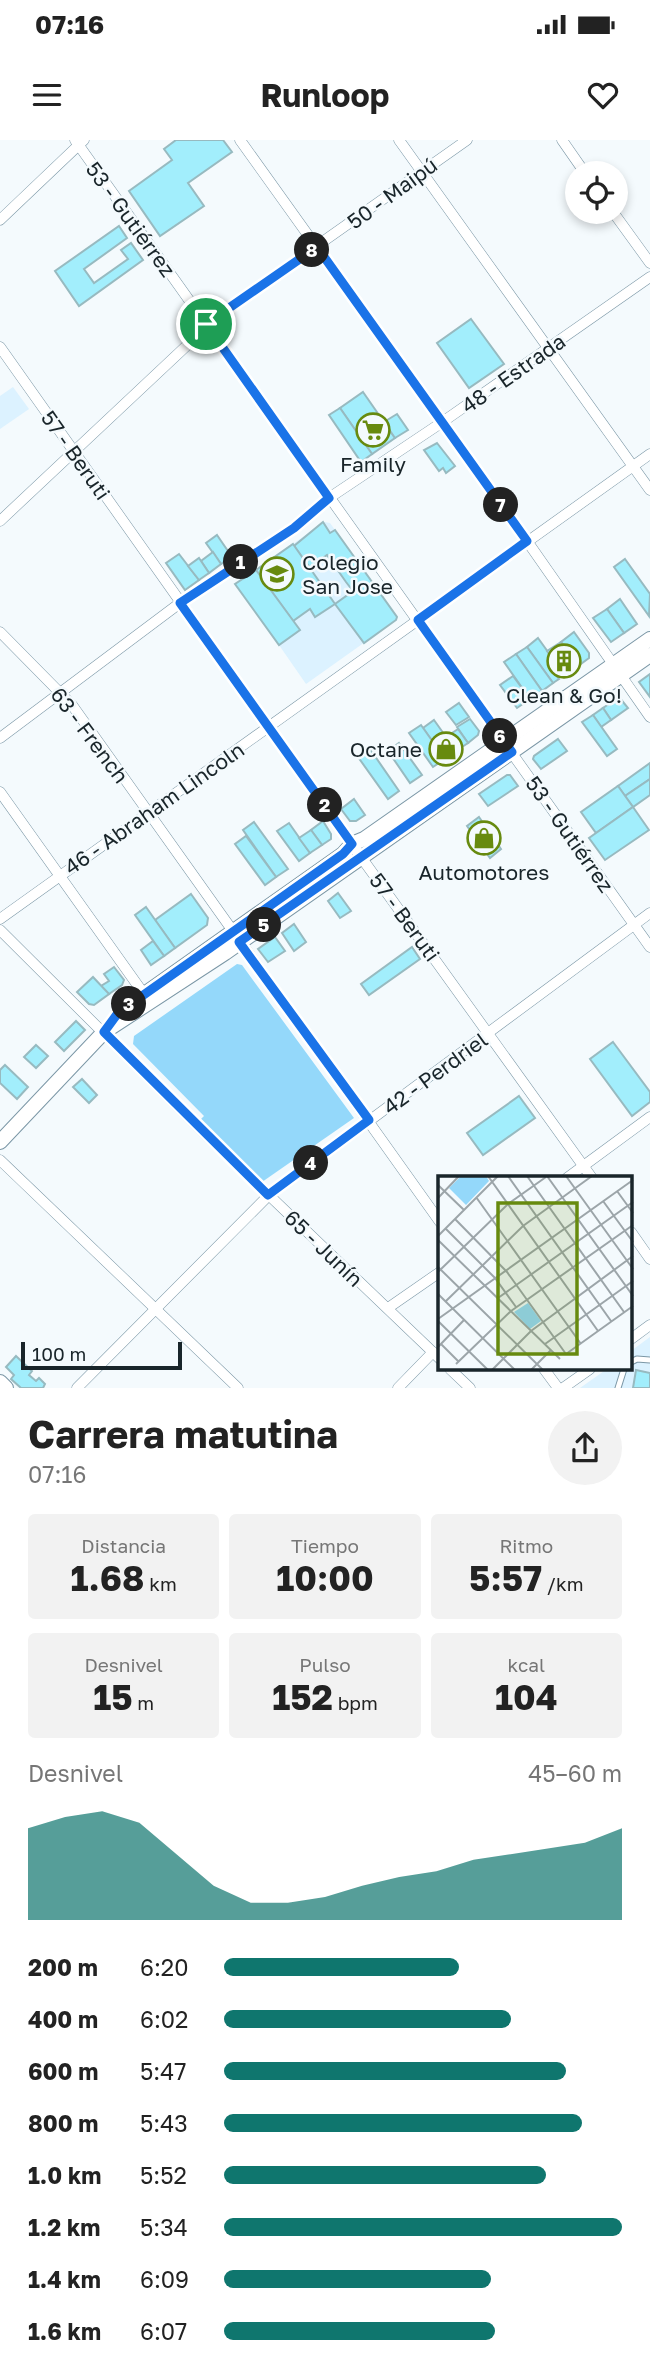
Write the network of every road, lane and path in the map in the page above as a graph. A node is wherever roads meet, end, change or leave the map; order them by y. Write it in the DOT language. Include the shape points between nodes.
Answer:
graph roads {
  1 [pos="240,140"];
  2 [pos="399,140"];
  3 [pos="467,140"];
  4 [pos="562,140"];
  5 [pos="79,142"];
  6 [pos="577,161"];
  7 [pos="422,172"];
  8 [pos="0,220"];
  9 [pos="622,224"];
  10 [pos="317,247"];
  11 [pos="650,263"];
  12 [pos="650,277"];
  13 [pos="206,324"];
  14 [pos="549,346"];
  15 [pos="0,347"];
  16 [pos="441,423"];
  17 [pos="73,450"];
  18 [pos="650,454"];
  19 [pos="633,466"];
  20 [pos="650,490"];
  21 [pos="329,498"];
  22 [pos="0,521"];
  23 [pos="527,541"];
  24 [pos="180,603"];
  25 [pos="418,620"];
  26 [pos="0,632"];
  27 [pos="650,639"];
  28 [pos="650,655"];
  29 [pos="616,671"];
  30 [pos="62,693"];
  31 [pos="650,718"];
  32 [pos="268,726"];
  33 [pos="0,738"];
  34 [pos="508,747"];
  35 [pos="0,793"];
  36 [pos="148,813"];
  37 [pos="352,844"];
  38 [pos="361,857"];
  39 [pos="59,875"];
  40 [pos="650,913"];
  41 [pos="0,919"];
  42 [pos="634,925"];
  43 [pos="0,930"];
  44 [pos="236,937"];
  45 [pos="650,947"];
  46 [pos="146,998"];
  47 [pos="104,1032"];
  48 [pos="489,1034"];
  49 [pos="650,1117"];
  50 [pos="369,1120"];
  51 [pos="0,1142"];
  52 [pos="0,1160"];
  53 [pos="583,1166"];
  54 [pos="570,1176"];
  55 [pos="590,1176"];
  56 [pos="268,1195"];
  57 [pos="438,1219"];
  58 [pos="632,1233"];
  59 [pos="650,1259"];
  60 [pos="438,1273"];
  61 [pos="156,1308"];
  62 [pos="388,1308"];
  63 [pos="650,1325"];
  64 [pos="632,1338"];
  65 [pos="436,1356"];
  66 [pos="650,1360"];
  67 [pos="632,1362"];
  68 [pos="451,1370"];
  69 [pos="545,1370"];
  70 [pos="588,1370"];
  71 [pos="624,1370"];
  72 [pos="0,1382"];
  73 [pos="6,1388"];
  74 [pos="77,1388"];
  75 [pos="238,1388"];
  76 [pos="398,1388"];
  77 [pos="470,1388"];
  78 [pos="560,1388"];
  79 [pos="618,1388"];
  1 -- 10 [label="street"];
  2 -- 7 [label="street"];
  3 -- 7 [label="street, 50 - Maipú"];
  4 -- 6 [label="street"];
  5 -- 8 [label="street"];
  5 -- 13 [label="street, 53 - Gutiérrez"];
  7 -- 10 [label="street, 50 - Maipú"];
  7 -- 14 [label="street"];
  9 -- 11 [label="street"];
  10 -- 13 [label="street, 50 - Maipú"];
  10 -- 16 [label="street"];
  12 -- 14 [label="street, 48 - Estrada"];
  13 -- 17 [label="street, 50 - Maipú"];
  13 -- 21 [label="street, 53 - Gutiérrez"];
  14 -- 16 [label="street, 48 - Estrada"];
  14 -- 19 [label="street"];
  15 -- 17 [label="street, 57 - Beruti"];
  16 -- 21 [label="street, 48 - Estrada"];
  16 -- 23 [label="street"];
  17 -- 22 [label="street, 50 - Maipú"];
  17 -- 24 [label="street, 57 - Beruti"];
  18 -- 19 [label="street, 46 - Abraham Lincoln"];
  19 -- 20 [label="street"];
  19 -- 23 [label="street, 46 - Abraham Lincoln"];
  21 -- 24 [label="street, 48 - Estrada" via="294,528"];
  21 -- 25 [label="street, 53 - Gutiérrez"];
  23 -- 25 [label="street, 46 - Abraham Lincoln"];
  23 -- 29 [label="street"];
  24 -- 30 [label="street, 48 - Estrada"];
  24 -- 32 [label="street, 57 - Beruti"];
  25 -- 32 [label="street, 46 - Abraham Lincoln"];
  25 -- 34 [label="street, 53 - Gutiérrez"];
  26 -- 30 [label="street, 63 - French"];
  27 -- 29 [label="main road"];
  28 -- 29 [label="main road"];
  29 -- 31 [label="street"];
  29 -- 34 [label="main road"];
  30 -- 33 [label="street, 48 - Estrada"];
  30 -- 36 [label="street, 63 - French"];
  32 -- 36 [label="street, 46 - Abraham Lincoln"];
  32 -- 37 [label="street, 57 - Beruti"];
  34 -- 37 [label="main road"];
  34 -- 38 [label="main road"];
  34 -- 42 [label="street, 53 - Gutiérrez"];
  35 -- 39 [label="street"];
  36 -- 39 [label="street, 46 - Abraham Lincoln"];
  36 -- 44 [label="street, 63 - French"];
  37 -- 38 [label="street, 57 - Beruti"];
  37 -- 44 [label="main road"];
  38 -- 44 [label="main road"];
  38 -- 48 [label="street, 57 - Beruti"];
  39 -- 41 [label="street, 46 - Abraham Lincoln"];
  39 -- 46 [label="street"];
  40 -- 42 [label="street, 42 - Perdriel"];
  42 -- 45 [label="street, 53 - Gutiérrez"];
  42 -- 48 [label="street, 42 - Perdriel"];
  43 -- 47 [label="street, 65 - Junín"];
  44 -- 46 [label="main road"];
  44 -- 50 [label="street, 63 - French"];
  46 -- 47 [label="main road"];
  47 -- 51 [label="main road"];
  47 -- 56 [label="street, 65 - Junín"];
  48 -- 50 [label="street, 42 - Perdriel"];
  48 -- 53 [label="street, 57 - Beruti"];
  49 -- 53 [label="street"];
  50 -- 56 [label="street, 42 - Perdriel"];
  50 -- 57 [label="street, 63 - French"];
  52 -- 61 [label="street"];
  53 -- 54 [label="street"];
  53 -- 55 [label="street, 57 - Beruti"];
  56 -- 61 [label="street, 42 - Perdriel"];
  56 -- 62 [label="street, 65 - Junín"];
  58 -- 59 [label="street"];
  60 -- 62 [label="street"];
  61 -- 74 [label="street, 42 - Perdriel"];
  61 -- 75 [label="street"];
  62 -- 65 [label="street, 65 - Junín"];
  63 -- 64 [label="street"];
  65 -- 76 [label="street"];
  66 -- 67 [label="lane"];
  68 -- 77 [label="street"];
  69 -- 78 [label="street"];
  70 -- 78 [label="street"];
  71 -- 79 [label="lane"];
  72 -- 73 [label="main road"];
}
